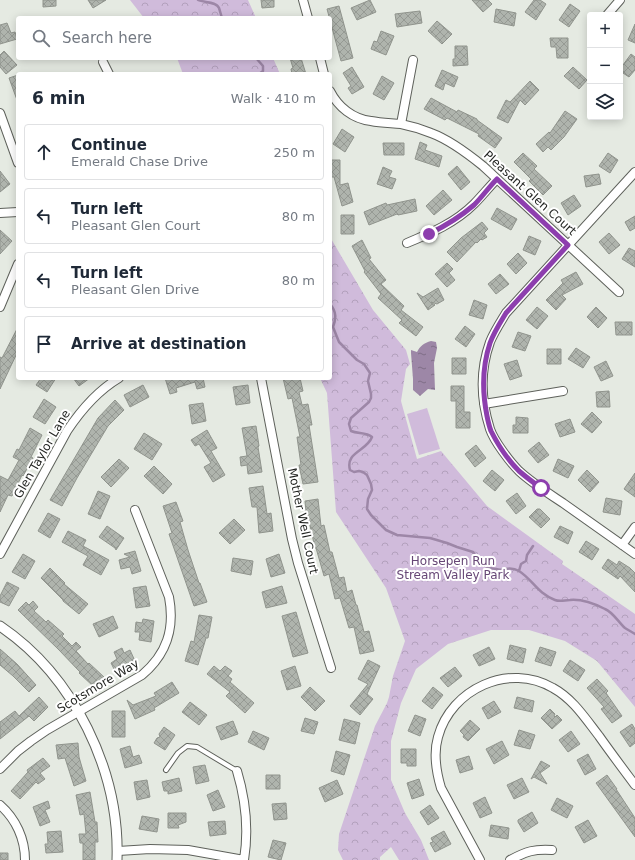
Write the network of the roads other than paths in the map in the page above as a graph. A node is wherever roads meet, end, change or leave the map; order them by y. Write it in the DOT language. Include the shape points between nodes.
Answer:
graph roads {
  1 [pos="303,0"];
  2 [pos="620,0"];
  3 [pos="609,12"];
  4 [pos="307,16"];
  5 [pos="320,60"];
  6 [pos="413,60"];
  7 [pos="103,62"];
  8 [pos="108,72"];
  9 [pos="324,72"];
  10 [pos="332,94"];
  11 [pos="0,113"];
  12 [pos="401,124"];
  13 [pos="16,157"];
  14 [pos="635,172"];
  15 [pos="497,179"];
  16 [pos="16,212"];
  17 [pos="0,213"];
  18 [pos="407,243"];
  19 [pos="568,245"];
  20 [pos="16,269"];
  21 [pos="619,292"];
  22 [pos="0,307"];
  23 [pos="117,380"];
  24 [pos="261,380"];
  25 [pos="563,391"];
  26 [pos="484,404"];
  27 [pos="135,510"];
  28 [pos="635,527"];
  29 [pos="622,545"];
  30 [pos="0,554"];
  31 [pos="635,554"];
  32 [pos="0,626"];
  33 [pos="331,668"];
  34 [pos="79,712"];
  35 [pos="0,769"];
  36 [pos="166,770"];
  37 [pos="237,771"];
  38 [pos="635,785"];
  39 [pos="0,805"];
  40 [pos="552,850"];
  41 [pos="118,856"];
  42 [pos="25,860"];
  43 [pos="244,860"];
  44 [pos="480,860"];
  45 [pos="510,860"];
  1 -- 4 [label="street"];
  2 -- 3 [label="street"];
  5 -- 9 [label="street"];
  6 -- 12 [label="street"];
  7 -- 8 [label="street"];
  10 -- 12 [label="street, Pleasant Glen Court" via="338,104 355,117"];
  11 -- 13 [label="street"];
  12 -- 15 [label="street, Pleasant Glen Court" via="433,133 446,140 472,157"];
  14 -- 19 [label="street"];
  15 -- 18 [label="street" via="474,204 446,226"];
  15 -- 19 [label="street, Pleasant Glen Court"];
  16 -- 17 [label="street"];
  19 -- 21 [label="street, Pleasant Glen Court"];
  19 -- 26 [label="street" via="510,308 498,326 490,342 485,363"];
  20 -- 22 [label="street"];
  23 -- 30 [label="street, Glen Taylor Lane" via="87,404 67,431"];
  24 -- 33 [label="street, Mother Well Court" via="295,551"];
  25 -- 26 [label="street"];
  26 -- 29 [label="street" via="490,430 519,470"];
  27 -- 34 [label="street, Scotsmore Way" via="169,598 172,620 170,632 159,658 150,668"];
  28 -- 29 [label="street"];
  29 -- 31 [label="street"];
  32 -- 34 [label="street" via="39,659 62,686"];
  34 -- 35 [label="street, Scotsmore Way" via="31,741"];
  34 -- 41 [label="street" via="94,741 109,786"];
  36 -- 37 [label="lane" via="178,753 187,746 197,747"];
  37 -- 43 [label="street" via="246,814"];
  38 -- 44 [label="street" via="571,700 556,690 539,681 514,678 490,682 476,688 460,700 447,716 438,737 435,762 441,788"];
  39 -- 42 [label="street" via="19,831"];
  40 -- 45 [label="street" via="534,850"];
  41 -- 43 [label="street" via="150,849 188,850"];
}
